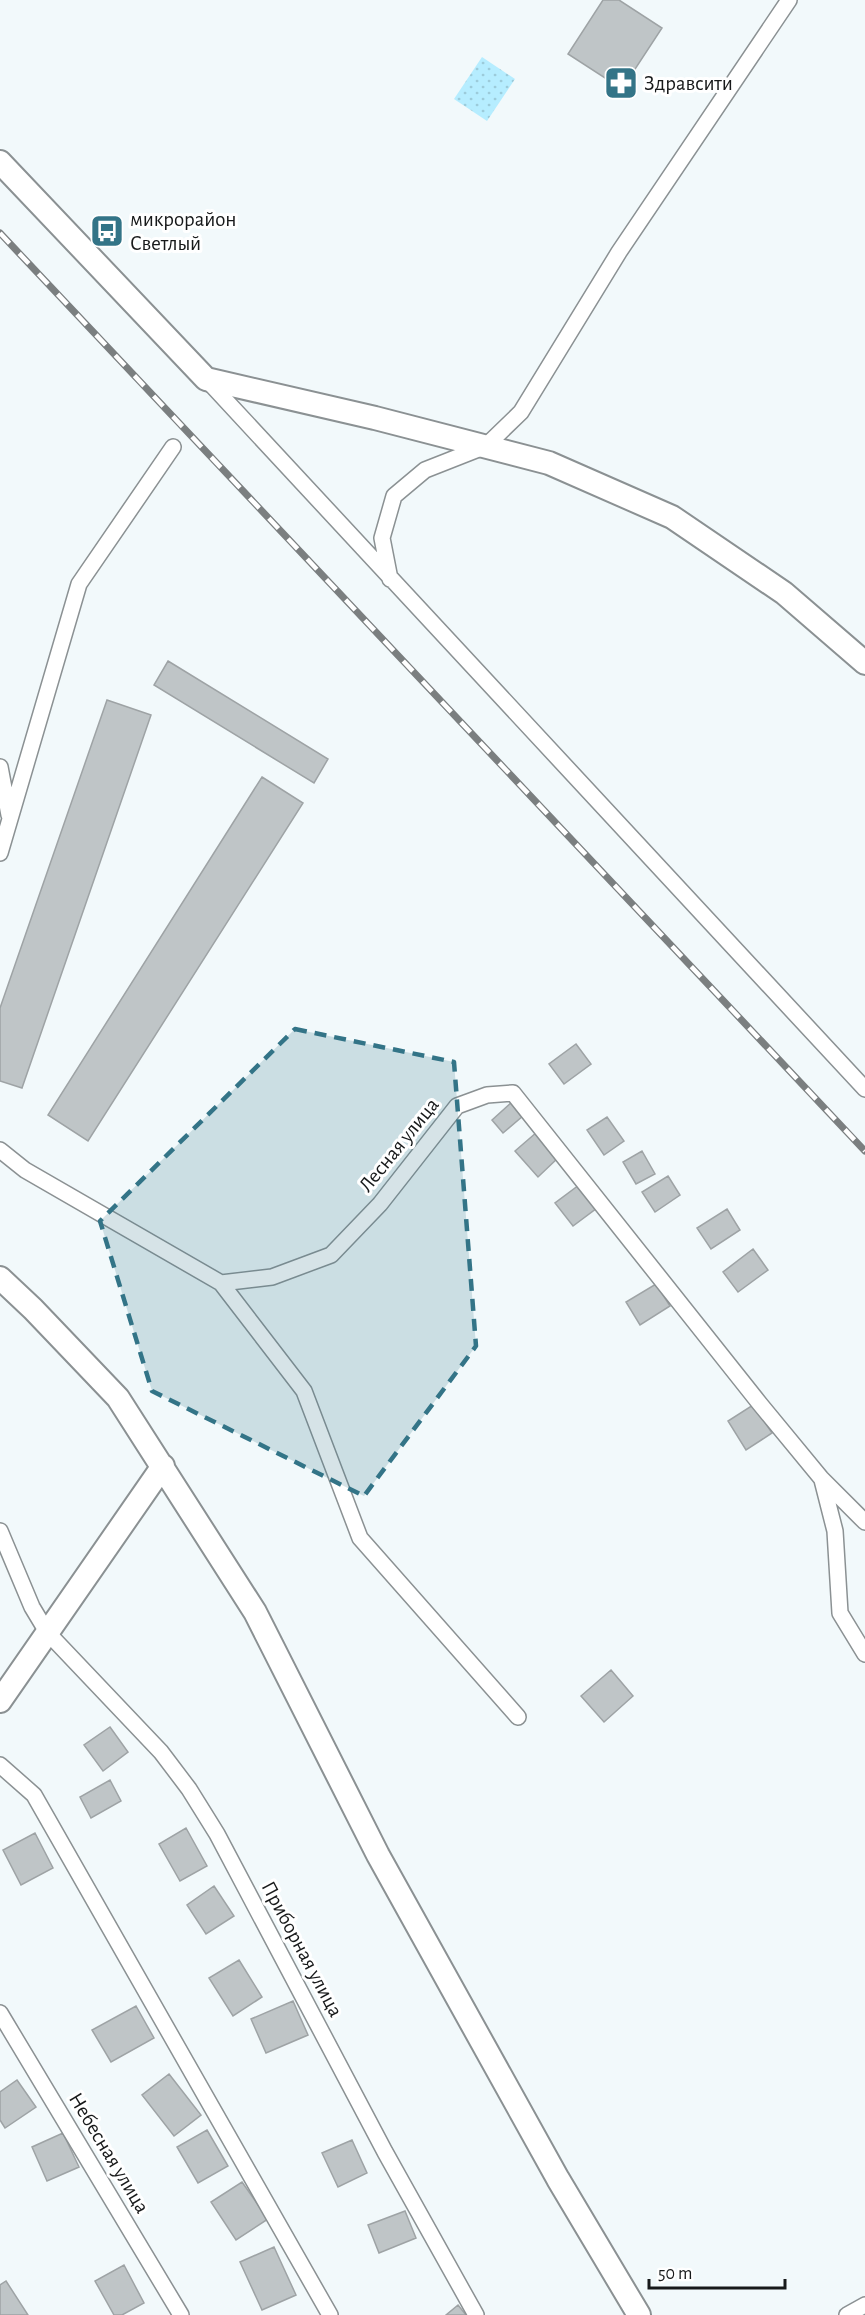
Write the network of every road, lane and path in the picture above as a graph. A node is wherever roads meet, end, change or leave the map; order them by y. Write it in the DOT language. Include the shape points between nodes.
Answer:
graph roads {
  1 [pos="789,0"];
  2 [pos="0,162"];
  3 [pos="206,379"];
  4 [pos="486,446"];
  5 [pos="173,447"];
  6 [pos="390,579"];
  7 [pos="865,663"];
  8 [pos="0,767"];
  9 [pos="10,818"];
  10 [pos="0,853"];
  11 [pos="865,1089"];
  12 [pos="0,1150"];
  13 [pos="0,1278"];
  14 [pos="221,1283"];
  15 [pos="163,1466"];
  16 [pos="821,1478"];
  17 [pos="865,1522"];
  18 [pos="0,1531"];
  19 [pos="47,1632"];
  20 [pos="865,1654"];
  21 [pos="0,1701"];
  22 [pos="518,1717"];
  23 [pos="0,1765"];
  24 [pos="0,2013"];
  25 [pos="865,2305"];
  26 [pos="181,2315"];
  27 [pos="330,2315"];
  28 [pos="476,2315"];
  29 [pos="639,2315"];
  30 [pos="847,2315"];
  1 -- 4 [label="street" via="619,252 521,412"];
  2 -- 3 [label="street"];
  3 -- 4 [label="street"];
  3 -- 6 [label="street"];
  4 -- 6 [label="street" via="425,470 394,496 382,538"];
  4 -- 7 [label="street" via="549,463 672,517 784,593"];
  5 -- 9 [label="street" via="79,584"];
  6 -- 11 [label="street"];
  8 -- 9 [label="street"];
  9 -- 10 [label="street"];
  12 -- 14 [label="street" via="25,1170"];
  13 -- 15 [label="street" via="118,1398"];
  14 -- 16 [label="street, Лесная улица" via="272,1277 331,1255 380,1204 457,1106 488,1095 513,1093"];
  14 -- 22 [label="street" via="303,1390 360,1538"];
  15 -- 19 [label="street"];
  15 -- 29 [label="street" via="255,1612 378,1855 558,2179"];
  16 -- 17 [label="street, Лесная улица"];
  16 -- 20 [label="street" via="835,1531 840,1612"];
  18 -- 19 [label="street, Приборная улица" via="32,1607"];
  19 -- 21 [label="street"];
  19 -- 28 [label="street, Приборная улица" via="161,1752 206,1816"];
  23 -- 27 [label="street" via="34,1795"];
  24 -- 26 [label="street, Небесная улица"];
  25 -- 30 [label="street"];
}
